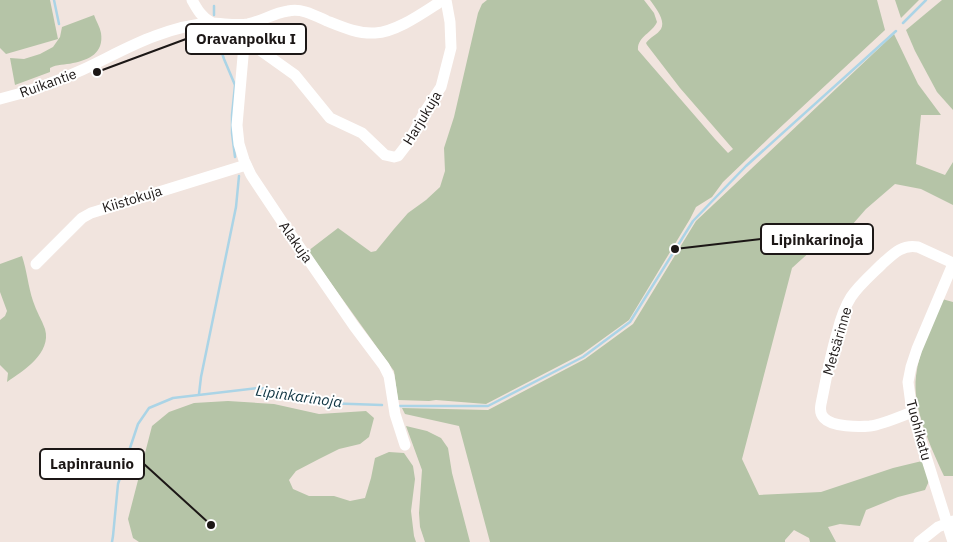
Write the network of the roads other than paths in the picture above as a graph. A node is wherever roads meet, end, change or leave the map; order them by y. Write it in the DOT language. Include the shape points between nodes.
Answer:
graph roads {
  1 [pos="192,0"];
  2 [pos="308,0"];
  3 [pos="444,0"];
  4 [pos="301,10"];
  5 [pos="212,23"];
  6 [pos="236,25"];
  7 [pos="243,38"];
  8 [pos="0,98"];
  9 [pos="246,165"];
  10 [pos="36,264"];
  11 [pos="953,264"];
  12 [pos="912,412"];
  13 [pos="405,445"];
  14 [pos="950,522"];
  15 [pos="919,542"];
  16 [pos="953,542"];
  1 -- 5 [label="street" via="201,15"];
  2 -- 4 [label="street"];
  3 -- 4 [label="street" via="400,25 374,33 348,29"];
  3 -- 7 [label="street, Harjukuja" via="450,22 451,48 441,87 408,143 394,157 384,155 362,133 330,118 295,75"];
  4 -- 6 [label="street, Ruikantie" via="288,10"];
  5 -- 6 [label="street, Ruikantie"];
  5 -- 8 [label="street, Ruikantie" via="154,36 72,74"];
  6 -- 7 [label="street, Alakuja"];
  7 -- 9 [label="street, Alakuja" via="237,125"];
  9 -- 10 [label="street, Kiistokuja" via="91,212"];
  9 -- 13 [label="street, Alakuja" via="384,366"];
  11 -- 12 [label="street, Tuohikatu" via="911,367 908,382"];
  11 -- 12 [label="street, Metsärinne" via="918,247 904,246 896,251 851,297 835,338 820,404 824,418 849,426 871,426"];
  12 -- 14 [label="street, Tuohikatu"];
  14 -- 15 [label="street"];
  14 -- 16 [label="street, Tuohikatu"];
}
